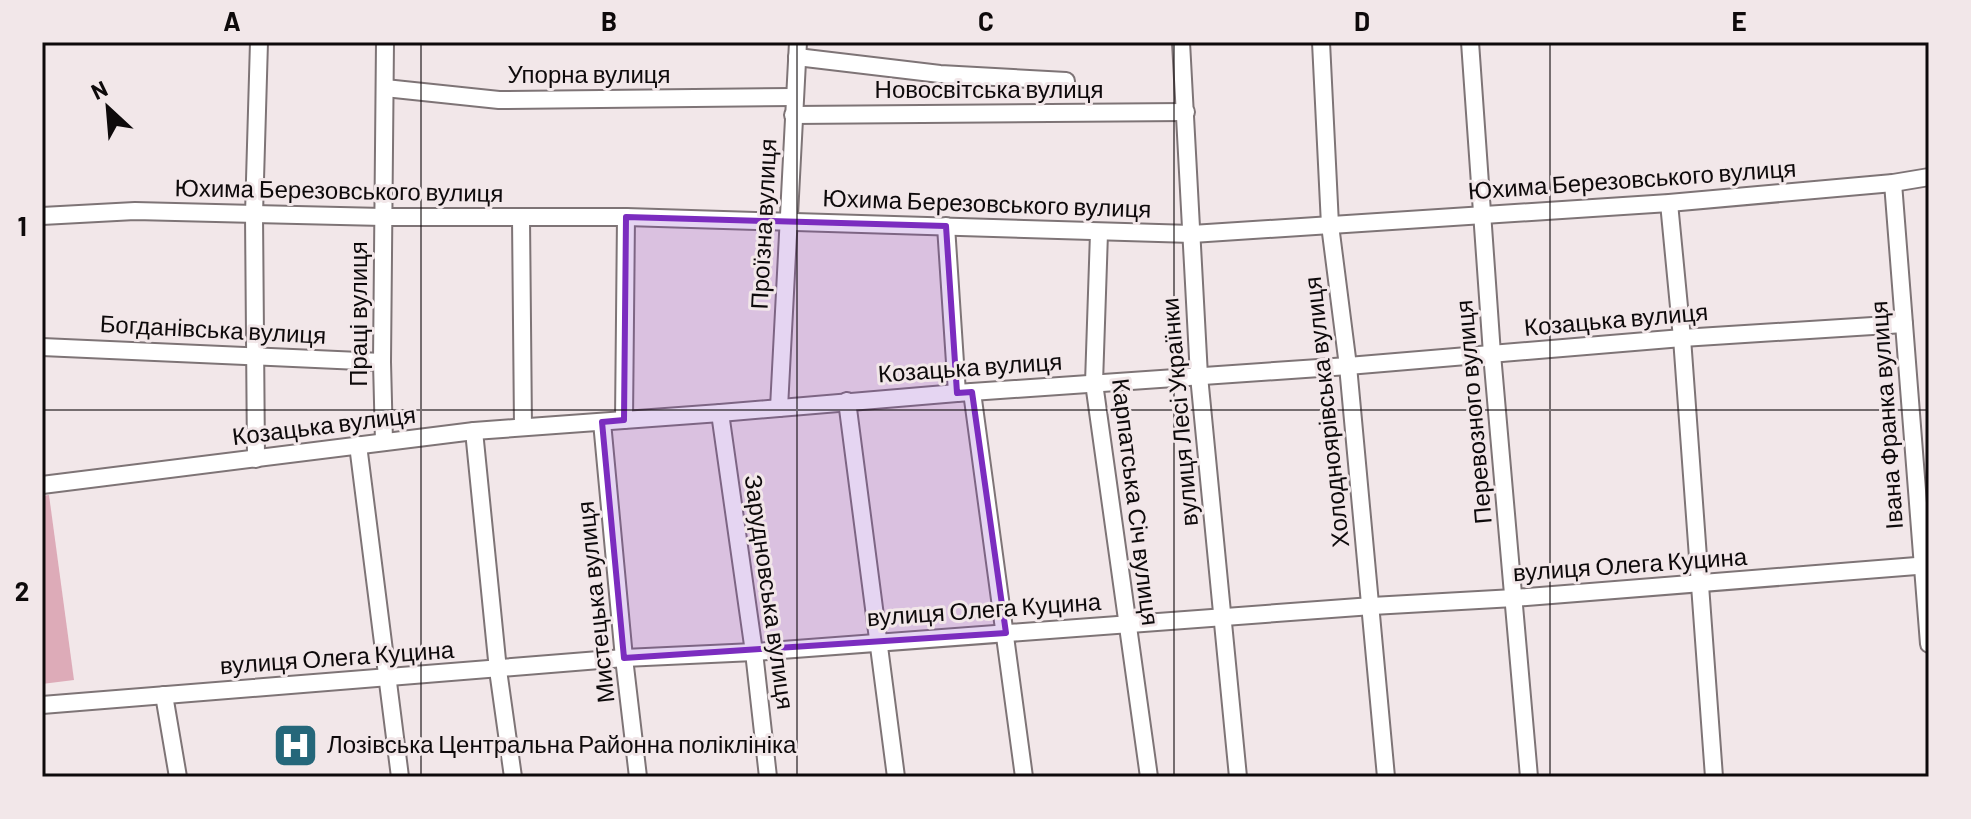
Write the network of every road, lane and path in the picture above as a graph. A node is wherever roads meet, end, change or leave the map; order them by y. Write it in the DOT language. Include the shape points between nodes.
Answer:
graph roads {
  1 [pos="259,42"];
  2 [pos="385,42"];
  3 [pos="1181,42"];
  4 [pos="1321,42"];
  5 [pos="1470,42"];
  6 [pos="797,49"];
  7 [pos="1066,81"];
  8 [pos="385,88"];
  9 [pos="794,97"];
  10 [pos="1186,112"];
  11 [pos="793,115"];
  12 [pos="1929,177"];
  13 [pos="1893,183"];
  14 [pos="1669,203"];
  15 [pos="254,214"];
  16 [pos="42,216"];
  17 [pos="1482,216"];
  18 [pos="383,217"];
  19 [pos="626,217"];
  20 [pos="521,218"];
  21 [pos="788,222"];
  22 [pos="1330,225"];
  23 [pos="946,226"];
  24 [pos="1099,233"];
  25 [pos="1192,234"];
  26 [pos="1904,324"];
  27 [pos="1682,338"];
  28 [pos="42,347"];
  29 [pos="1492,354"];
  30 [pos="254,356"];
  31 [pos="382,362"];
  32 [pos="1348,366"];
  33 [pos="1199,376"];
  34 [pos="1094,383"];
  35 [pos="965,392"];
  36 [pos="847,401"];
  37 [pos="779,408"];
  38 [pos="720,413"];
  39 [pos="624,420"];
  40 [pos="602,422"];
  41 [pos="523,427"];
  42 [pos="474,431"];
  43 [pos="384,442"];
  44 [pos="358,445"];
  45 [pos="256,459"];
  46 [pos="42,485"];
  47 [pos="1926,565"];
  48 [pos="1701,584"];
  49 [pos="1514,598"];
  50 [pos="1372,606"];
  51 [pos="1222,617"];
  52 [pos="1127,624"];
  53 [pos="1006,633"];
  54 [pos="877,642"];
  55 [pos="1929,644"];
  56 [pos="754,652"];
  57 [pos="624,658"];
  58 [pos="498,670"];
  59 [pos="388,679"];
  60 [pos="164,695"];
  61 [pos="42,705"];
  62 [pos="178,777"];
  63 [pos="400,777"];
  64 [pos="513,777"];
  65 [pos="638,777"];
  66 [pos="768,777"];
  67 [pos="896,777"];
  68 [pos="1024,777"];
  69 [pos="1149,777"];
  70 [pos="1238,777"];
  71 [pos="1386,777"];
  72 [pos="1529,777"];
  73 [pos="1714,777"];
  1 -- 15 [label="street"];
  2 -- 8 [label="street, Праці вулиця"];
  3 -- 10 [label="street, вулиця Лесі Українки"];
  4 -- 22 [label="street, Холодноярівська вулиця"];
  5 -- 17 [label="street, Перевозного вулиця"];
  6 -- 7 [label="street" via="940,74"];
  6 -- 9 [label="street, Проїзна вулиця"];
  8 -- 9 [label="street, Упорна вулиця" via="499,100"];
  8 -- 18 [label="street, Праці вулиця"];
  9 -- 11 [label="street, Проїзна вулиця"];
  10 -- 11 [label="street, Новосвітська вулиця"];
  10 -- 25 [label="street, вулиця Лесі Українки"];
  11 -- 21 [label="street, Проїзна вулиця"];
  12 -- 13 [label="street, Юхима Березовського вулиця"];
  13 -- 14 [label="street, Юхима Березовського вулиця"];
  13 -- 26 [label="street, Івана Франка вулиця"];
  14 -- 17 [label="street, Юхима Березовського вулиця"];
  14 -- 27 [label="street"];
  15 -- 16 [label="street, Юхима Березовського вулиця" via="135,211"];
  15 -- 18 [label="street, Юхима Березовського вулиця"];
  15 -- 30 [label="street"];
  17 -- 22 [label="street, Юхима Березовського вулиця"];
  17 -- 29 [label="street, Перевозного вулиця"];
  18 -- 20 [label="street, Юхима Березовського вулиця"];
  18 -- 31 [label="street, Праці вулиця"];
  19 -- 20 [label="street, Юхима Березовського вулиця"];
  19 -- 21 [label="street, Юхима Березовського вулиця"];
  19 -- 39 [label="street"];
  20 -- 41 [label="street"];
  21 -- 23 [label="street, Юхима Березовського вулиця"];
  21 -- 37 [label="street, Проїзна вулиця"];
  22 -- 25 [label="street, Юхима Березовського вулиця"];
  22 -- 32 [label="street, Холодноярівська вулиця"];
  23 -- 24 [label="street, Юхима Березовського вулиця"];
  23 -- 35 [label="street"];
  24 -- 25 [label="street, Юхима Березовського вулиця"];
  24 -- 34 [label="street, Карпатська Січ вулиця"];
  25 -- 33 [label="street, вулиця Лесі Українки"];
  26 -- 27 [label="street, Козацька вулиця"];
  26 -- 47 [label="street, Івана Франка вулиця"];
  27 -- 29 [label="street, Козацька вулиця"];
  27 -- 48 [label="street"];
  28 -- 30 [label="street, Богданівська вулиця"];
  29 -- 32 [label="street, Козацька вулиця"];
  29 -- 49 [label="street, Перевозного вулиця"];
  30 -- 31 [label="street, Богданівська вулиця"];
  30 -- 45 [label="street"];
  31 -- 43 [label="street, Праці вулиця"];
  32 -- 33 [label="street, Козацька вулиця"];
  32 -- 50 [label="street, Холодноярівська вулиця"];
  33 -- 34 [label="street, Козацька вулиця"];
  33 -- 51 [label="street, вулиця Лесі Українки"];
  34 -- 35 [label="street, Козацька вулиця"];
  34 -- 52 [label="street, Карпатська Січ вулиця"];
  35 -- 36 [label="street, Козацька вулиця"];
  35 -- 53 [label="street"];
  36 -- 37 [label="street, Козацька вулиця"];
  36 -- 54 [label="street"];
  37 -- 38 [label="street, Козацька вулиця"];
  38 -- 39 [label="street, Козацька вулиця"];
  38 -- 56 [label="street, Зарудновська вулиця"];
  39 -- 40 [label="street, Козацька вулиця"];
  40 -- 41 [label="street, Козацька вулиця"];
  40 -- 57 [label="street, Мистецька вулиця"];
  41 -- 42 [label="street, Козацька вулиця"];
  42 -- 43 [label="street, Козацька вулиця"];
  42 -- 58 [label="street"];
  43 -- 44 [label="street, Козацька вулиця"];
  44 -- 45 [label="street, Козацька вулиця"];
  44 -- 59 [label="street"];
  45 -- 46 [label="street, Козацька вулиця"];
  47 -- 48 [label="street, вулиця Олега Куцина"];
  47 -- 55 [label="street, Івана Франка вулиця"];
  48 -- 49 [label="street, вулиця Олега Куцина"];
  48 -- 73 [label="street"];
  49 -- 50 [label="street, вулиця Олега Куцина"];
  49 -- 72 [label="street, Перевозного вулиця"];
  50 -- 51 [label="street, вулиця Олега Куцина"];
  50 -- 71 [label="street, Холодноярівська вулиця"];
  51 -- 52 [label="street, вулиця Олега Куцина"];
  51 -- 70 [label="street, вулиця Лесі Українки"];
  52 -- 53 [label="street, вулиця Олега Куцина"];
  52 -- 69 [label="street, Карпатська Січ вулиця"];
  53 -- 54 [label="street, вулиця Олега Куцина"];
  53 -- 68 [label="street"];
  54 -- 56 [label="street, вулиця Олега Куцина"];
  54 -- 67 [label="street"];
  56 -- 57 [label="street, вулиця Олега Куцина"];
  56 -- 66 [label="street, Зарудновська вулиця"];
  57 -- 58 [label="street, вулиця Олега Куцина"];
  57 -- 65 [label="street, Мистецька вулиця"];
  58 -- 59 [label="street, вулиця Олега Куцина"];
  58 -- 64 [label="street"];
  59 -- 60 [label="street, вулиця Олега Куцина"];
  59 -- 63 [label="street"];
  60 -- 61 [label="street, вулиця Олега Куцина"];
  60 -- 62 [label="street"];
}
